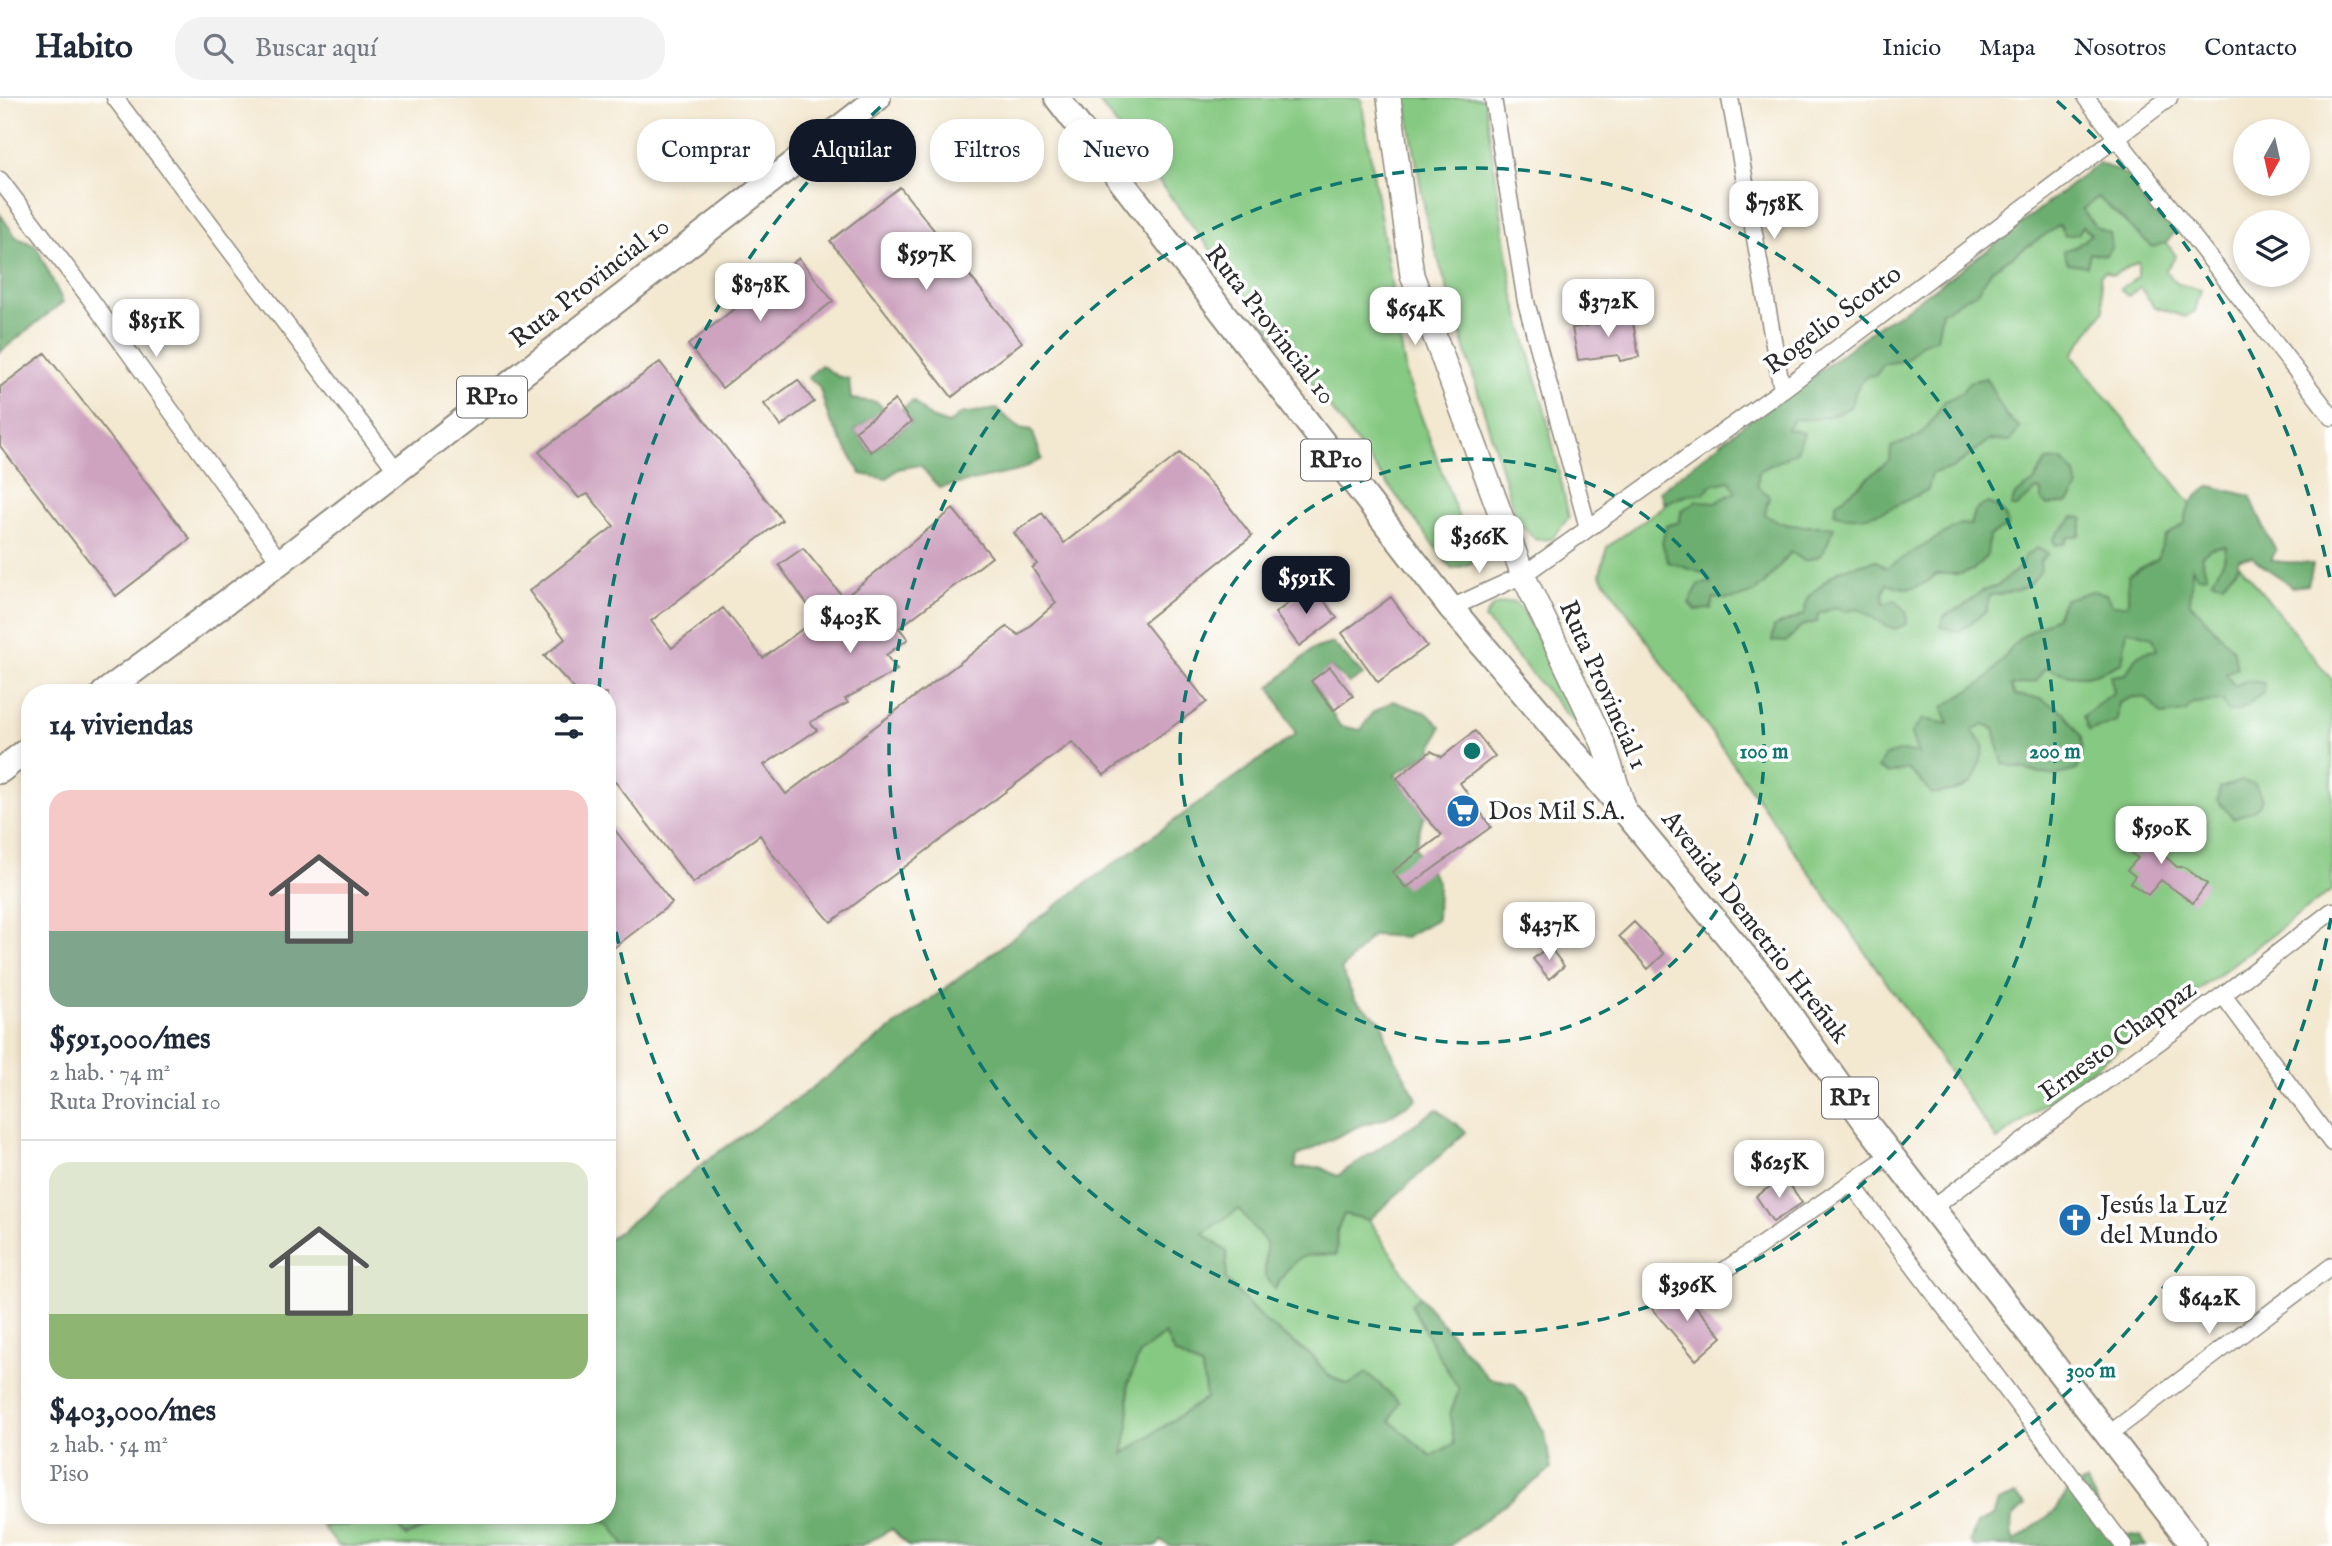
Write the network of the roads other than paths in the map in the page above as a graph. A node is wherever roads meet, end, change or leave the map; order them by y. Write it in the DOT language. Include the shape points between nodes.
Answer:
graph roads {
  1 [pos="115,98"];
  2 [pos="878,98"];
  3 [pos="1057,98"];
  4 [pos="1389,98"];
  5 [pos="1493,98"];
  6 [pos="1730,98"];
  7 [pos="2085,98"];
  8 [pos="2169,98"];
  9 [pos="2116,136"];
  10 [pos="0,180"];
  11 [pos="1782,390"];
  12 [pos="2332,417"];
  13 [pos="397,471"];
  14 [pos="1588,528"];
  15 [pos="280,562"];
  16 [pos="1523,575"];
  17 [pos="1451,608"];
  18 [pos="116,684"];
  19 [pos="21,755"];
  20 [pos="0,771"];
  21 [pos="1626,813"];
  22 [pos="2332,911"];
  23 [pos="2222,995"];
  24 [pos="2332,1143"];
  25 [pos="1892,1154"];
  26 [pos="1851,1183"];
  27 [pos="1932,1208"];
  28 [pos="2332,1266"];
  29 [pos="1715,1277"];
  30 [pos="2108,1435"];
  31 [pos="2124,1546"];
  32 [pos="2194,1546"];
  1 -- 13 [label="street"];
  2 -- 13 [label="main road, Ruta Provincial 10 / RP10"];
  3 -- 17 [label="main road, Ruta Provincial 10 / RP10"];
  4 -- 16 [label="main road, Ruta Provincial 1 / RP1" via="1412,275"];
  5 -- 14 [label="street" via="1526,302"];
  6 -- 11 [label="street"];
  7 -- 9 [label="street"];
  8 -- 9 [label="street, Rogelio Scotto"];
  9 -- 11 [label="street, Rogelio Scotto"];
  9 -- 12 [label="street"];
  10 -- 15 [label="street"];
  11 -- 14 [label="street, Rogelio Scotto"];
  13 -- 15 [label="main road, Ruta Provincial 10 / RP10"];
  14 -- 16 [label="street, Rogelio Scotto"];
  15 -- 18 [label="main road, Ruta Provincial 10 / RP10"];
  16 -- 17 [label="street, Rogelio Scotto"];
  16 -- 21 [label="main road, Ruta Provincial 1 / RP1" via="1603,743"];
  17 -- 21 [label="main road, Ruta Provincial 10 / RP10"];
  19 -- 20 [label="main road"];
  21 -- 25 [label="main road, Avenida Demetrio Hreñuk / RP1" via="1770,986"];
  22 -- 23 [label="street, Ernesto Chappaz"];
  23 -- 24 [label="street"];
  23 -- 27 [label="street, Ernesto Chappaz"];
  25 -- 26 [label="street"];
  25 -- 27 [label="main road, Avenida Demetrio Hreñuk / RP1"];
  26 -- 29 [label="street"];
  26 -- 31 [label="street"];
  27 -- 30 [label="main road, Avenida Demetrio Hreñuk / RP1"];
  28 -- 30 [label="street"];
  30 -- 32 [label="main road, Avenida Demetrio Hreñuk / RP1"];
}
